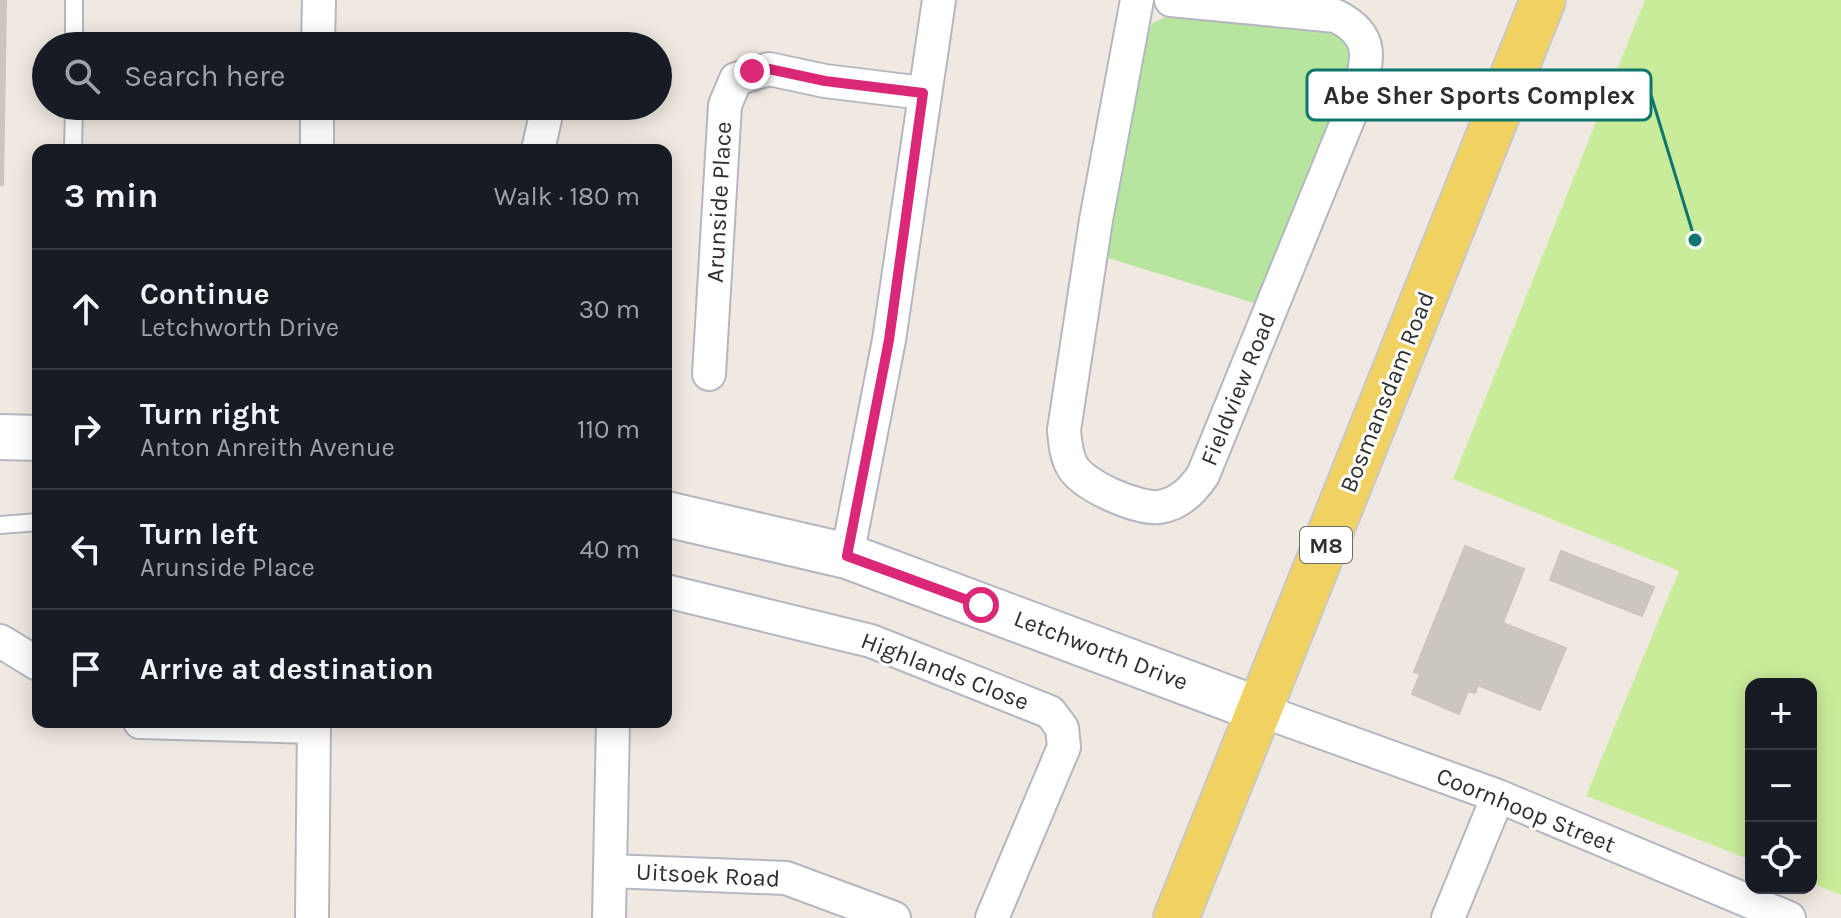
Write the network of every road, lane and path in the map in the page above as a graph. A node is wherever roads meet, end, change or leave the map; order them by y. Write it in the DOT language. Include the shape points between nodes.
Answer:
graph roads {
  1 [pos="74,0"];
  2 [pos="319,0"];
  3 [pos="939,0"];
  4 [pos="1137,0"];
  5 [pos="1171,0"];
  6 [pos="1543,0"];
  7 [pos="74,32"];
  8 [pos="318,32"];
  9 [pos="923,93"];
  10 [pos="74,120"];
  11 [pos="317,120"];
  12 [pos="73,144"];
  13 [pos="317,144"];
  14 [pos="709,374"];
  15 [pos="0,437"];
  16 [pos="32,438"];
  17 [pos="672,515"];
  18 [pos="32,522"];
  19 [pos="0,525"];
  20 [pos="847,556"];
  21 [pos="672,592"];
  22 [pos="0,641"];
  23 [pos="32,660"];
  24 [pos="1260,710"];
  25 [pos="314,728"];
  26 [pos="613,728"];
  27 [pos="1498,796"];
  28 [pos="610,871"];
  29 [pos="312,918"];
  30 [pos="609,918"];
  31 [pos="894,918"];
  32 [pos="992,918"];
  33 [pos="1176,918"];
  34 [pos="1448,918"];
  35 [pos="1789,918"];
  1 -- 7 [label="lane"];
  2 -- 8 [label="street"];
  3 -- 9 [label="street"];
  4 -- 5 [label="street, Fieldview Road" via="1096,220 1065,443 1072,467 1089,482 1148,507 1161,507 1186,495 1203,475 1356,100 1367,53 1358,31 1336,16"];
  6 -- 24 [label="main road, Bosmansdam Road / M8"];
  9 -- 14 [label="street, Arunside Place" via="769,69 736,79 725,105"];
  9 -- 20 [label="street" via="889,340"];
  10 -- 12 [label="lane"];
  11 -- 13 [label="street"];
  15 -- 16 [label="street"];
  17 -- 20 [label="street, Letchworth Drive"];
  18 -- 19 [label="lane"];
  20 -- 24 [label="street, Letchworth Drive"];
  21 -- 32 [label="street, Highlands Close" via="871,641 1050,712 1062,728 1064,747"];
  22 -- 23 [label="street"];
  24 -- 27 [label="street, Coornhoop Street"];
  24 -- 33 [label="main road, Bosmansdam Road / M8"];
  25 -- 29 [label="street"];
  26 -- 28 [label="street"];
  27 -- 34 [label="street"];
  27 -- 35 [label="street, Coornhoop Street"];
  28 -- 30 [label="street"];
  28 -- 31 [label="street, Uitsoek Road" via="786,878"];
}
